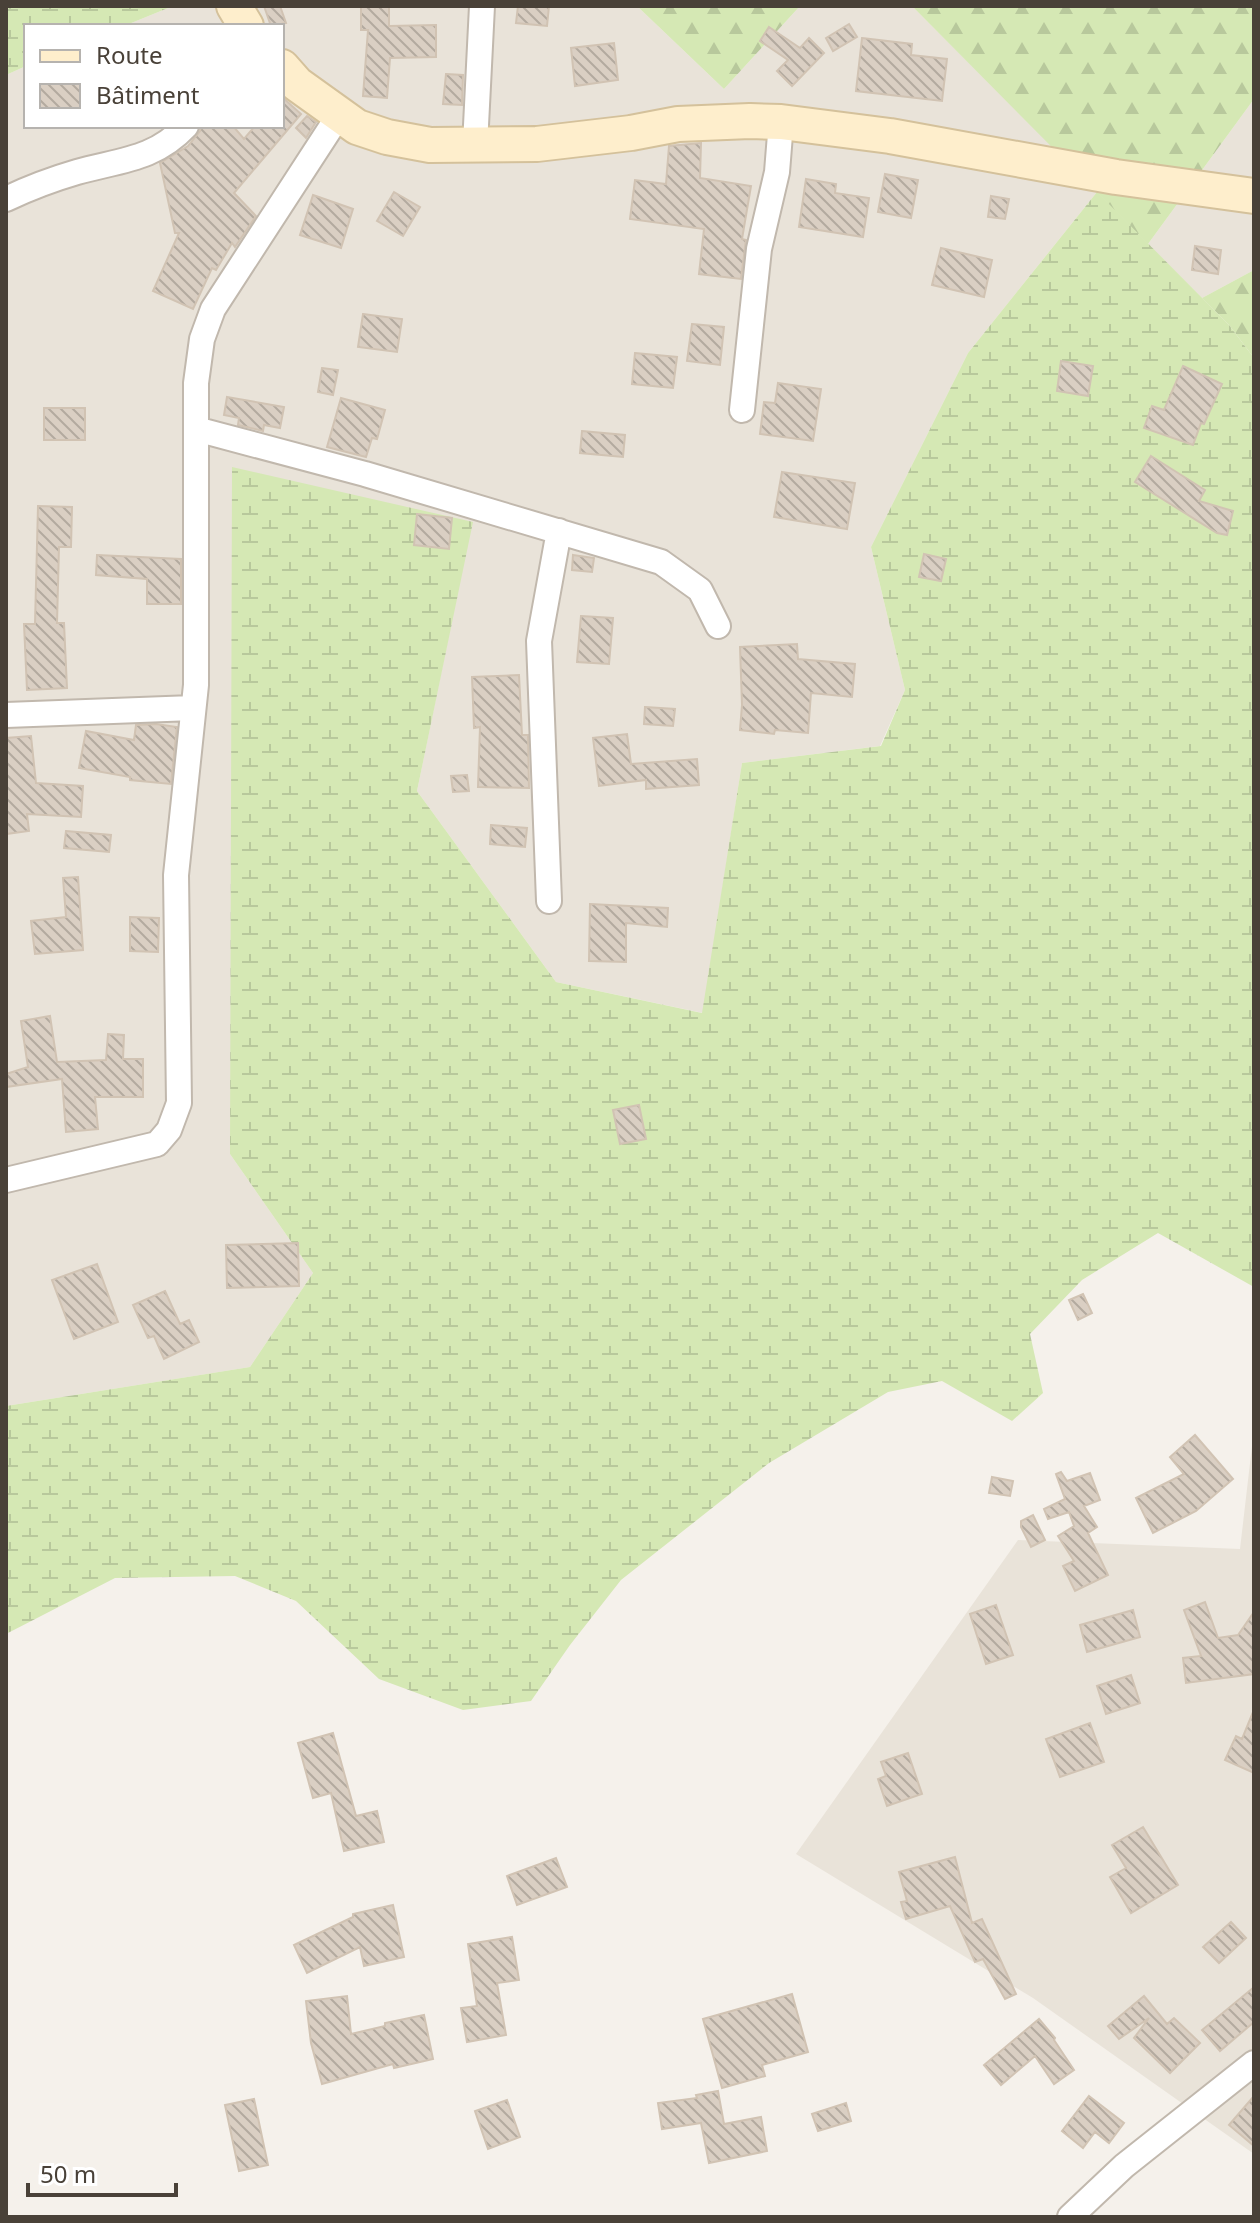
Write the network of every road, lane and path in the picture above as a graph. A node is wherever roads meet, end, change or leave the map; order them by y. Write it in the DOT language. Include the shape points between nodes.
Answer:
graph roads {
  1 [pos="234,6"];
  2 [pos="482,6"];
  3 [pos="245,24"];
  4 [pos="284,69"];
  5 [pos="339,115"];
  6 [pos="781,122"];
  7 [pos="184,128"];
  8 [pos="475,145"];
  9 [pos="1254,196"];
  10 [pos="6,199"];
  11 [pos="742,410"];
  12 [pos="196,429"];
  13 [pos="559,531"];
  14 [pos="718,626"];
  15 [pos="193,708"];
  16 [pos="6,715"];
  17 [pos="549,901"];
  18 [pos="6,1180"];
  19 [pos="1254,2063"];
  20 [pos="1070,2217"];
  1 -- 3 [label="street"];
  2 -- 8 [label="street"];
  4 -- 5 [label="street"];
  5 -- 8 [label="street" via="387,137 430,145"];
  5 -- 12 [label="street" via="213,309 202,339"];
  6 -- 8 [label="street" via="678,124 537,144"];
  6 -- 9 [label="street"];
  6 -- 11 [label="street" via="777,172 759,249"];
  7 -- 10 [label="street" via="147,155 77,172"];
  12 -- 13 [label="street"];
  12 -- 15 [label="street"];
  13 -- 14 [label="street" via="661,562 700,590"];
  13 -- 17 [label="street" via="539,641"];
  15 -- 16 [label="street"];
  15 -- 18 [label="street" via="176,875 179,1103 169,1130 157,1144"];
  19 -- 20 [label="street" via="1124,2166"];
}
